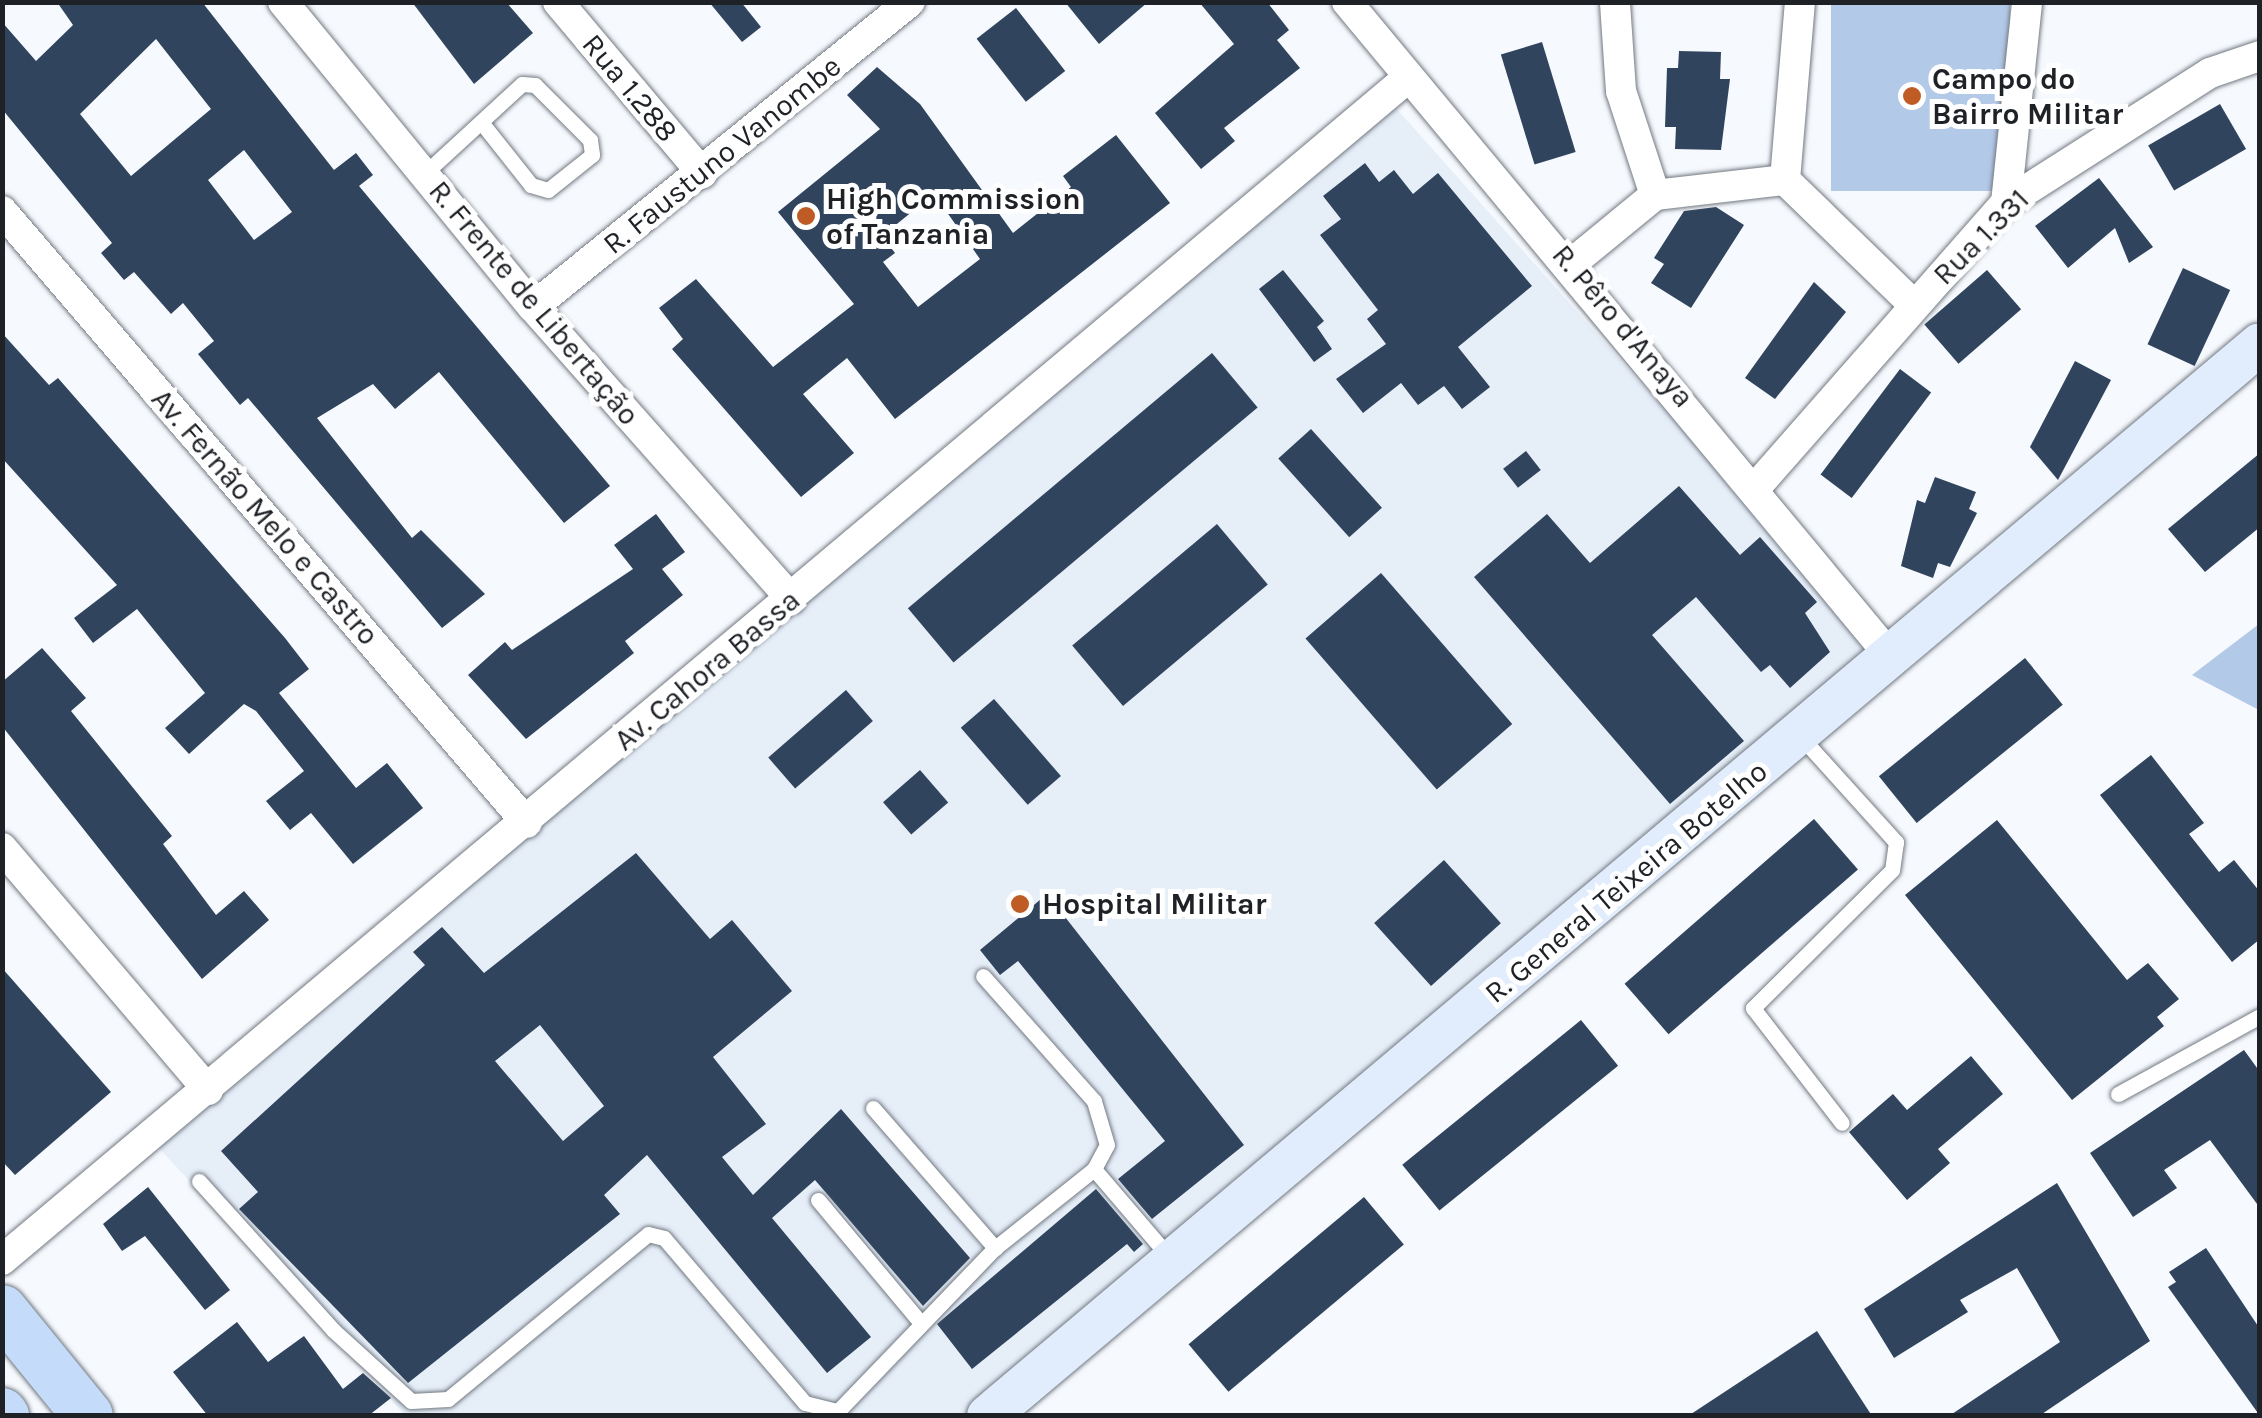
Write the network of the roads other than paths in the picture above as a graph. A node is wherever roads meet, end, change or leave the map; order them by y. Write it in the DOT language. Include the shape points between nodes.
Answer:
graph roads {
  1 [pos="282,2"];
  2 [pos="558,2"];
  3 [pos="1347,2"];
  4 [pos="1615,2"];
  5 [pos="1800,2"];
  6 [pos="2027,2"];
  7 [pos="890,8"];
  8 [pos="2260,56"];
  9 [pos="1409,77"];
  10 [pos="481,122"];
  11 [pos="702,172"];
  12 [pos="424,174"];
  13 [pos="1785,180"];
  14 [pos="1655,196"];
  15 [pos="2006,203"];
  16 [pos="2,211"];
  17 [pos="1570,264"];
  18 [pos="1914,305"];
  19 [pos="532,307"];
  20 [pos="2260,344"];
  21 [pos="1757,486"];
  22 [pos="791,599"];
  23 [pos="1892,657"];
  24 [pos="1800,736"];
  25 [pos="526,823"];
  26 [pos="2,848"];
  27 [pos="983,976"];
  28 [pos="2260,1016"];
  29 [pos="208,1090"];
  30 [pos="2118,1094"];
  31 [pos="873,1108"];
  32 [pos="1842,1124"];
  33 [pos="1094,1169"];
  34 [pos="199,1182"];
  35 [pos="818,1200"];
  36 [pos="995,1248"];
  37 [pos="2,1260"];
  38 [pos="1173,1261"];
  39 [pos="2,1310"];
  40 [pos="921,1324"];
  41 [pos="88,1416"];
  42 [pos="988,1416"];
  1 -- 12 [label="street, R. Frente de Libertação"];
  2 -- 11 [label="street, Rua 1.288"];
  3 -- 9 [label="street, R. Pêro d'Anaya"];
  4 -- 14 [label="street" via="1621,92"];
  5 -- 13 [label="street"];
  6 -- 15 [label="street"];
  7 -- 11 [label="street, R. Faustuno Vanombe"];
  8 -- 15 [label="street, Rua 1.331" via="2210,74"];
  9 -- 17 [label="street, R. Pêro d'Anaya"];
  9 -- 22 [label="street, Av. Cahora Bassa"];
  10 -- 10 [label="lane" via="522,84 534,85 590,140 592,155 548,190 531,185"];
  10 -- 12 [label="lane"];
  11 -- 19 [label="street, R. Faustuno Vanombe"];
  12 -- 19 [label="street, R. Frente de Libertação"];
  13 -- 14 [label="street"];
  13 -- 18 [label="street"];
  14 -- 17 [label="street"];
  15 -- 18 [label="street, Rua 1.331"];
  16 -- 25 [label="street, Av. Fernão Melo e Castro"];
  17 -- 21 [label="street, R. Pêro d'Anaya"];
  18 -- 21 [label="street, Rua 1.331"];
  19 -- 22 [label="street, R. Frente de Libertação"];
  20 -- 23 [label="street, R. General Teixeira Botelho"];
  21 -- 23 [label="street, R. Pêro d'Anaya"];
  22 -- 25 [label="street, Av. Cahora Bassa"];
  23 -- 24 [label="street, R. General Teixeira Botelho"];
  24 -- 32 [label="lane" via="1896,842 1892,870 1753,1008"];
  24 -- 38 [label="street, R. General Teixeira Botelho"];
  25 -- 29 [label="street, Av. Cahora Bassa"];
  26 -- 29 [label="street"];
  27 -- 33 [label="lane" via="1094,1101 1108,1127"];
  28 -- 30 [label="lane"];
  29 -- 37 [label="street, Av. Cahora Bassa"];
  31 -- 36 [label="lane"];
  33 -- 36 [label="lane"];
  33 -- 38 [label="lane"];
  34 -- 40 [label="lane" via="333,1330 411,1400 448,1398 648,1234 664,1238 819,1411 838,1410"];
  35 -- 40 [label="lane"];
  36 -- 40 [label="lane"];
  38 -- 42 [label="street, R. General Teixeira Botelho"];
  39 -- 41 [label="main road"];
}
